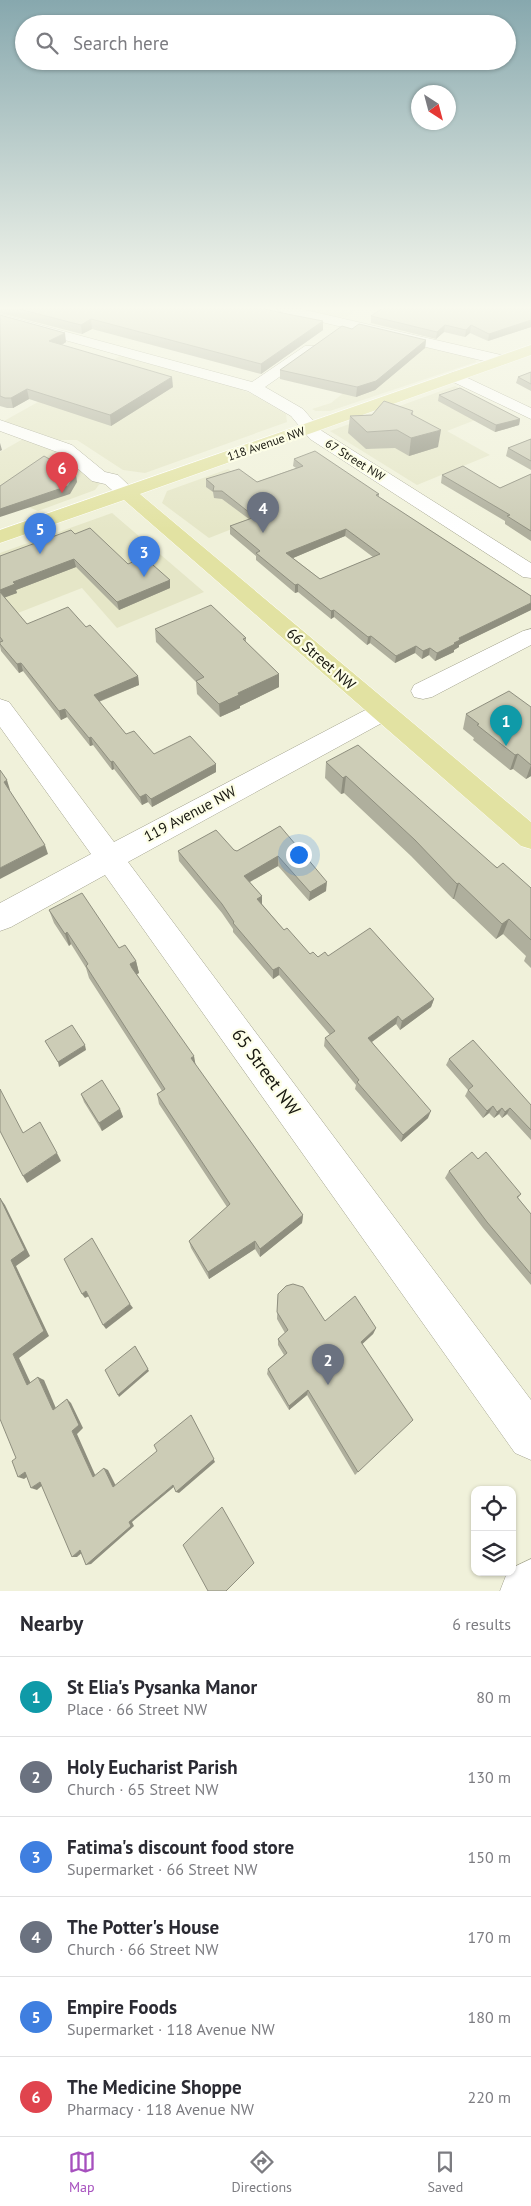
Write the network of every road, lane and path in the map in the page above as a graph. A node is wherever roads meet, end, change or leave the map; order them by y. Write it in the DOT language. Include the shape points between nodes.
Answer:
graph roads {
  1 [pos="236,383"];
  2 [pos="261,383"];
  3 [pos="437,383"];
  4 [pos="468,383"];
  5 [pos="254,388"];
  6 [pos="531,414"];
  7 [pos="0,425"];
  8 [pos="312,427"];
  9 [pos="78,443"];
  10 [pos="119,486"];
  11 [pos="0,537"];
  12 [pos="531,572"];
  13 [pos="531,636"];
  14 [pos="423,691"];
  15 [pos="0,708"];
  16 [pos="382,712"];
  17 [pos="531,838"];
  18 [pos="110,857"];
  19 [pos="0,918"];
  20 [pos="531,1437"];
  21 [pos="531,1584"];
  22 [pos="525,1591"];
  1 -- 5 [label="street, 67 Street NW"];
  2 -- 5 [label="street"];
  3 -- 8 [label="main road, 118 Avenue NW"];
  4 -- 6 [label="street"];
  5 -- 8 [label="street, 67 Street NW" via="298,412"];
  7 -- 10 [label="street, 66 Street NW" via="66,449 99,477"];
  8 -- 10 [label="main road, 118 Avenue NW"];
  8 -- 12 [label="street, 67 Street NW" via="316,436"];
  9 -- 10 [label="street, 66 Street NW" via="113,473"];
  10 -- 11 [label="main road, 118 Avenue NW"];
  10 -- 16 [label="main road, 66 Street NW"];
  13 -- 14 [label="street"];
  15 -- 18 [label="street, 65 Street NW"];
  16 -- 17 [label="main road, 66 Street NW"];
  16 -- 18 [label="street, 119 Avenue NW"];
  18 -- 19 [label="street, 119 Avenue NW"];
  18 -- 20 [label="street, 65 Street NW"];
  21 -- 22 [label="street"];
}
